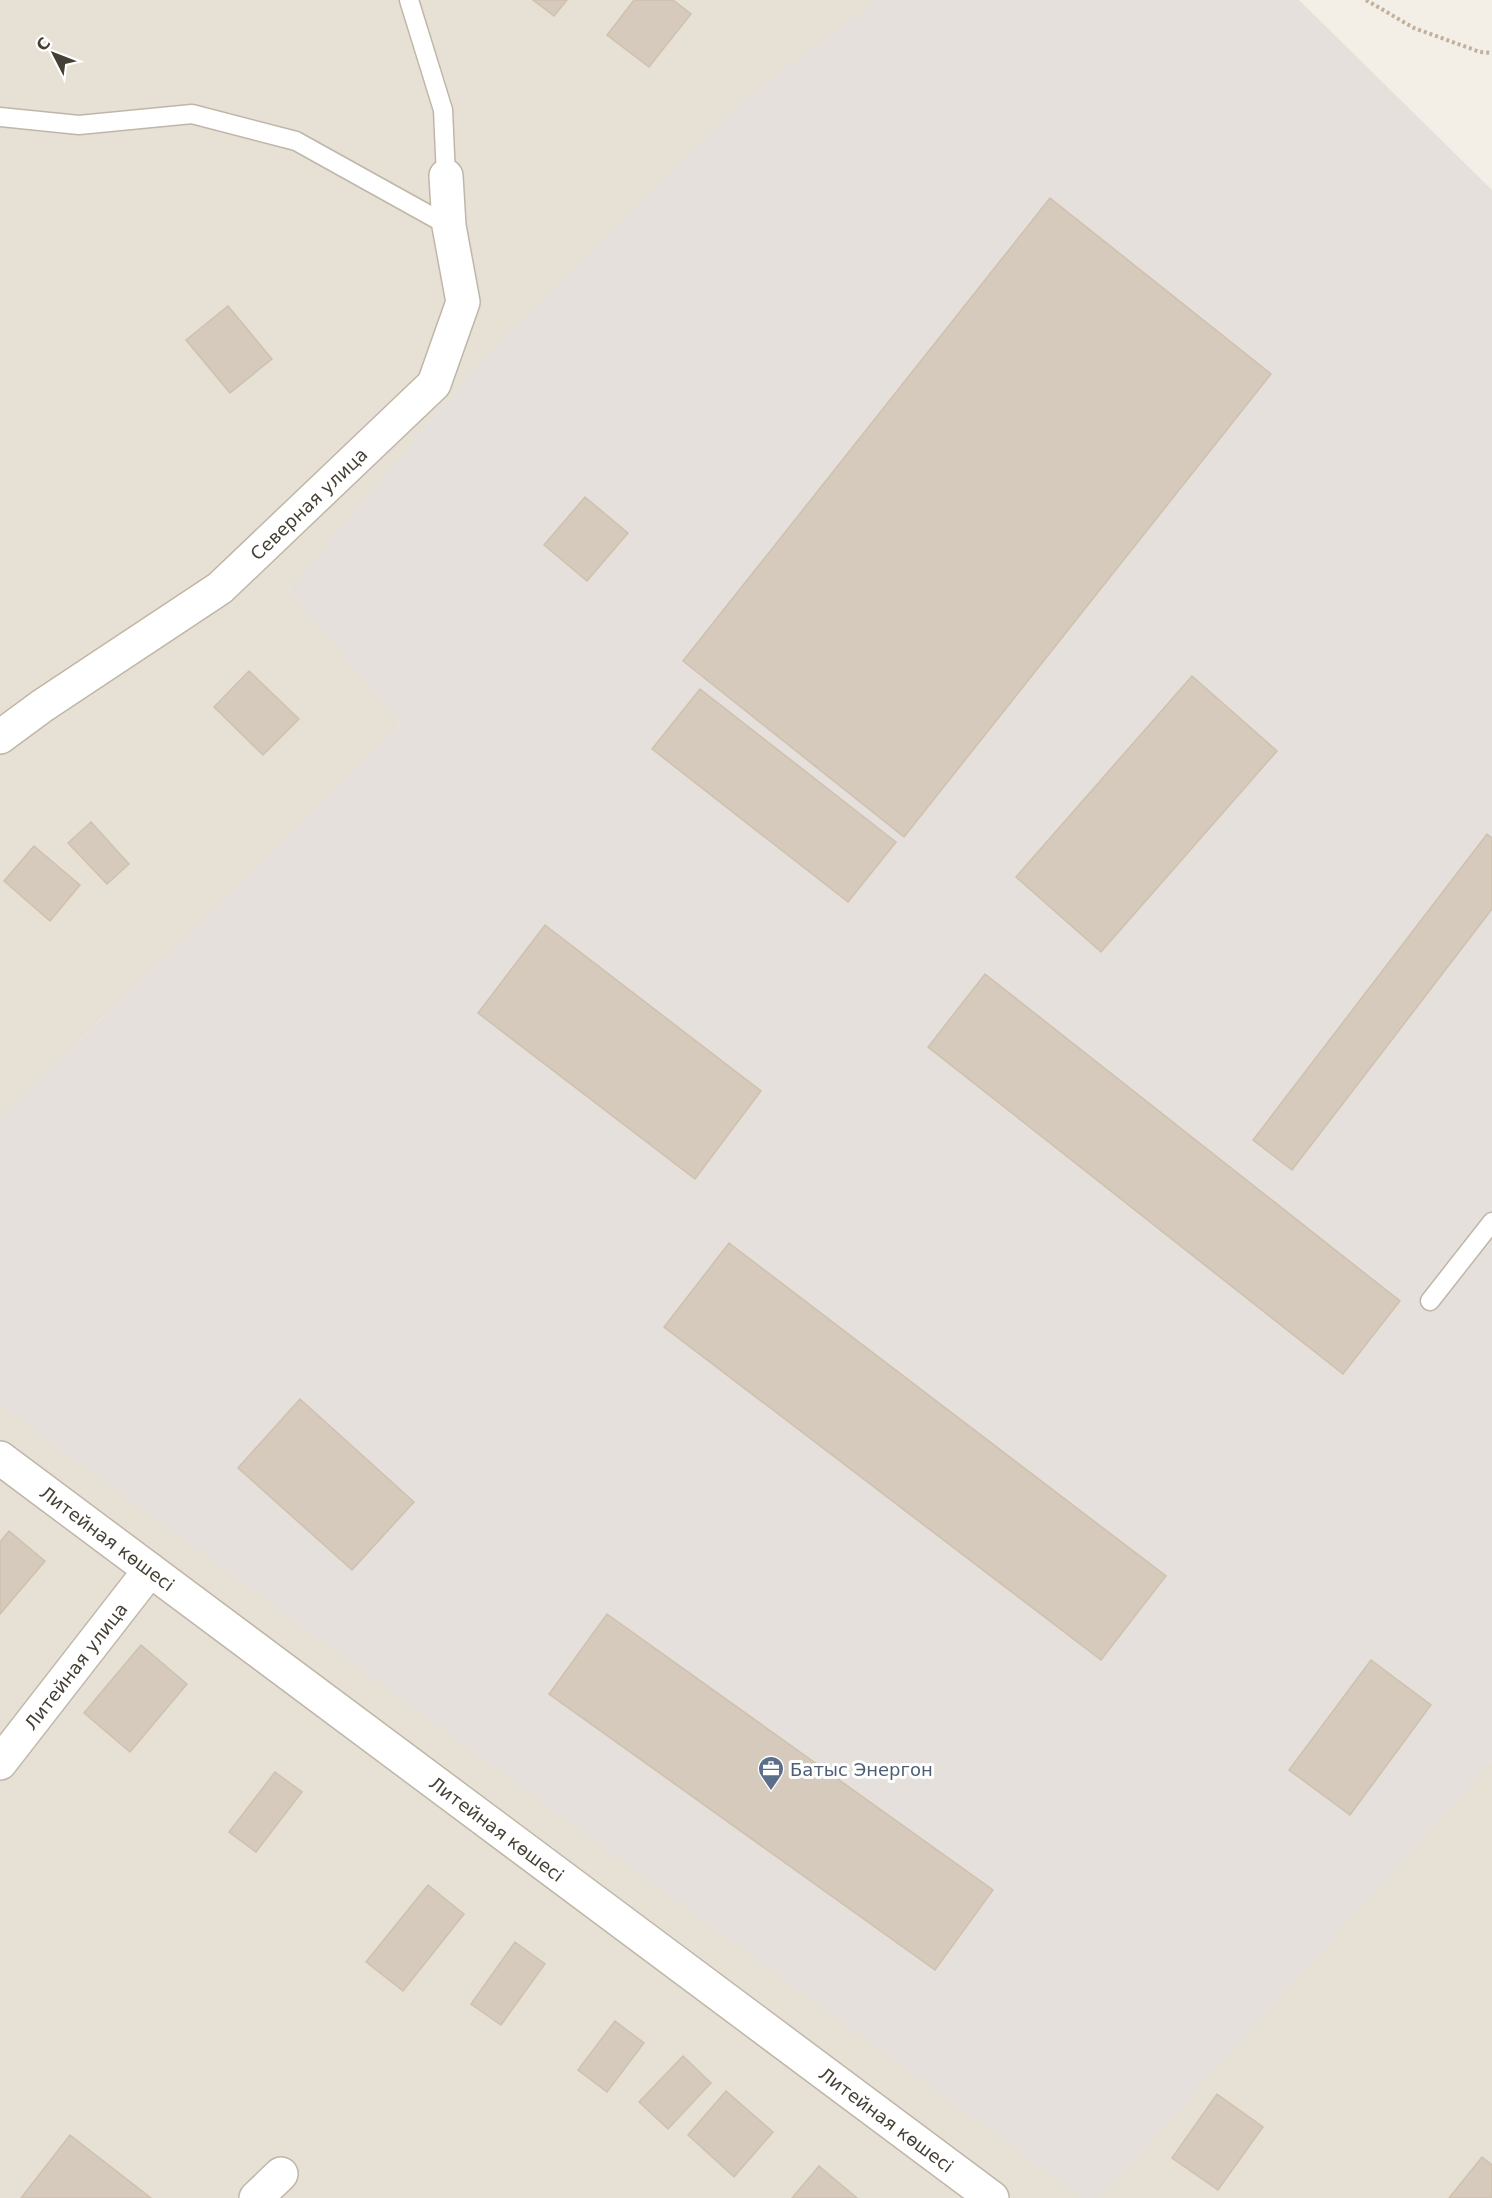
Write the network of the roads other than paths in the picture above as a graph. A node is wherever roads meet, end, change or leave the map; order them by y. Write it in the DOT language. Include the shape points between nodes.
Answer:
graph roads {
  1 [pos="409,0"];
  2 [pos="0,117"];
  3 [pos="446,176"];
  4 [pos="449,226"];
  5 [pos="0,737"];
  6 [pos="1492,1222"];
  7 [pos="1430,1301"];
  8 [pos="0,1458"];
  9 [pos="150,1570"];
  10 [pos="0,1763"];
  11 [pos="281,2174"];
  12 [pos="256,2198"];
  13 [pos="993,2198"];
  1 -- 3 [label="lane" via="443,110"];
  2 -- 4 [label="lane" via="79,125 192,114 296,141"];
  3 -- 4 [label="street, Северная улица"];
  4 -- 5 [label="street, Северная улица" via="463,302 434,384 220,588"];
  6 -- 7 [label="lane"];
  8 -- 9 [label="street, Литейная көшесі"];
  9 -- 10 [label="street, Литейная улица"];
  9 -- 13 [label="street, Литейная көшесі"];
  11 -- 12 [label="street"];
}
